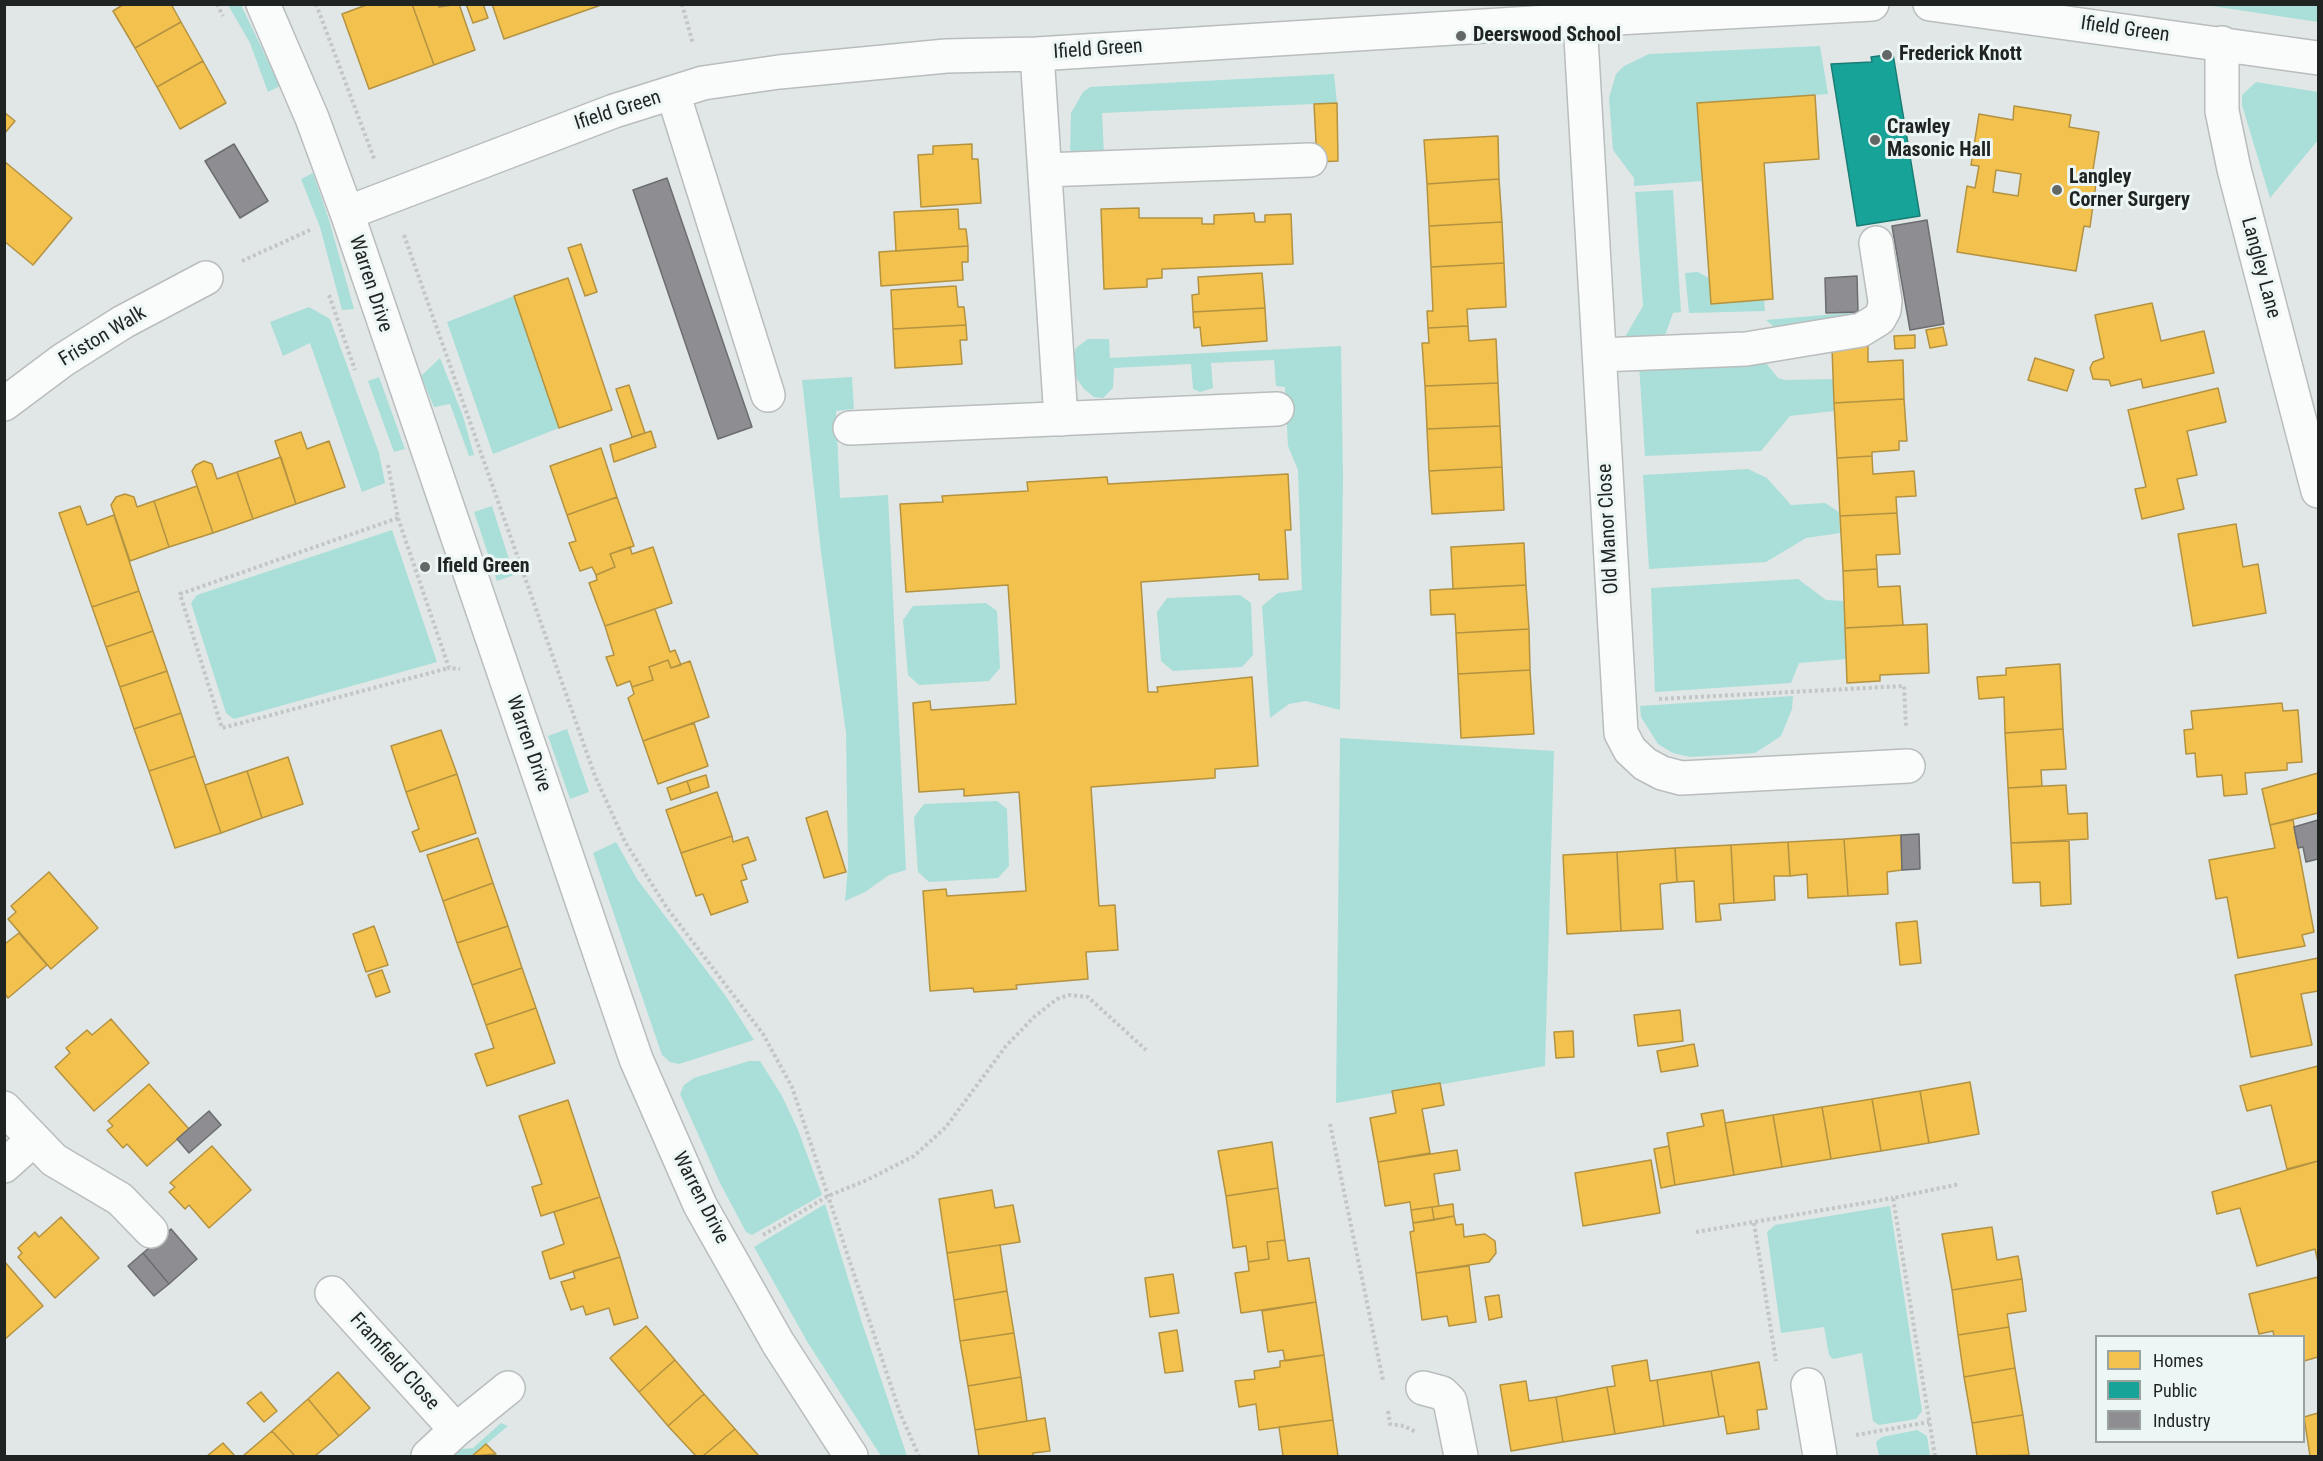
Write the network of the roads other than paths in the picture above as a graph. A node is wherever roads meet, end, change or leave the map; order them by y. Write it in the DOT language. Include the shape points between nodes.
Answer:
graph roads {
  1 [pos="263,4"];
  2 [pos="1872,4"];
  3 [pos="1930,4"];
  4 [pos="1580,20"];
  5 [pos="2222,43"];
  6 [pos="1037,54"];
  7 [pos="2319,58"];
  8 [pos="673,93"];
  9 [pos="1310,160"];
  10 [pos="1045,170"];
  11 [pos="347,213"];
  12 [pos="1876,243"];
  13 [pos="206,278"];
  14 [pos="1599,355"];
  15 [pos="768,395"];
  16 [pos="4,404"];
  17 [pos="1277,409"];
  18 [pos="1061,419"];
  19 [pos="850,428"];
  20 [pos="2319,491"];
  21 [pos="1908,766"];
  22 [pos="4,1108"];
  23 [pos="33,1140"];
  24 [pos="4,1166"];
  25 [pos="151,1231"];
  26 [pos="332,1293"];
  27 [pos="1808,1385"];
  28 [pos="508,1388"];
  29 [pos="1423,1388"];
  30 [pos="456,1430"];
  31 [pos="1819,1449"];
  32 [pos="1460,1450"];
  33 [pos="428,1456"];
  34 [pos="851,1456"];
  1 -- 11 [label="street, Warren Drive"];
  2 -- 4 [label="street, Ifield Green"];
  3 -- 5 [label="street, Ifield Green"];
  4 -- 6 [label="street, Ifield Green"];
  4 -- 14 [label="street, Old Manor Close"];
  5 -- 7 [label="street, Ifield Green"];
  5 -- 20 [label="street, Langley Lane" via="2222,111 2234,169"];
  6 -- 8 [label="street, Ifield Green" via="862,62 714,82"];
  6 -- 10 [label="street"];
  8 -- 11 [label="street, Ifield Green" via="541,138"];
  8 -- 15 [label="street"];
  9 -- 10 [label="street"];
  10 -- 18 [label="street"];
  11 -- 34 [label="street, Warren Drive" via="636,1059 700,1205 778,1343"];
  12 -- 14 [label="street" via="1886,301 1880,319 1861,330 1746,349"];
  13 -- 16 [label="street, Friston Walk" via="123,322"];
  14 -- 21 [label="street, Old Manor Close" via="1621,733 1630,750 1645,764 1681,778"];
  17 -- 18 [label="street"];
  18 -- 19 [label="street"];
  22 -- 23 [label="street"];
  23 -- 24 [label="street"];
  23 -- 25 [label="street" via="68,1170 120,1198"];
  26 -- 30 [label="street, Framfield Close"];
  27 -- 31 [label="street"];
  28 -- 30 [label="street"];
  29 -- 32 [label="street" via="1442,1393 1450,1401"];
  30 -- 33 [label="street"];
}
